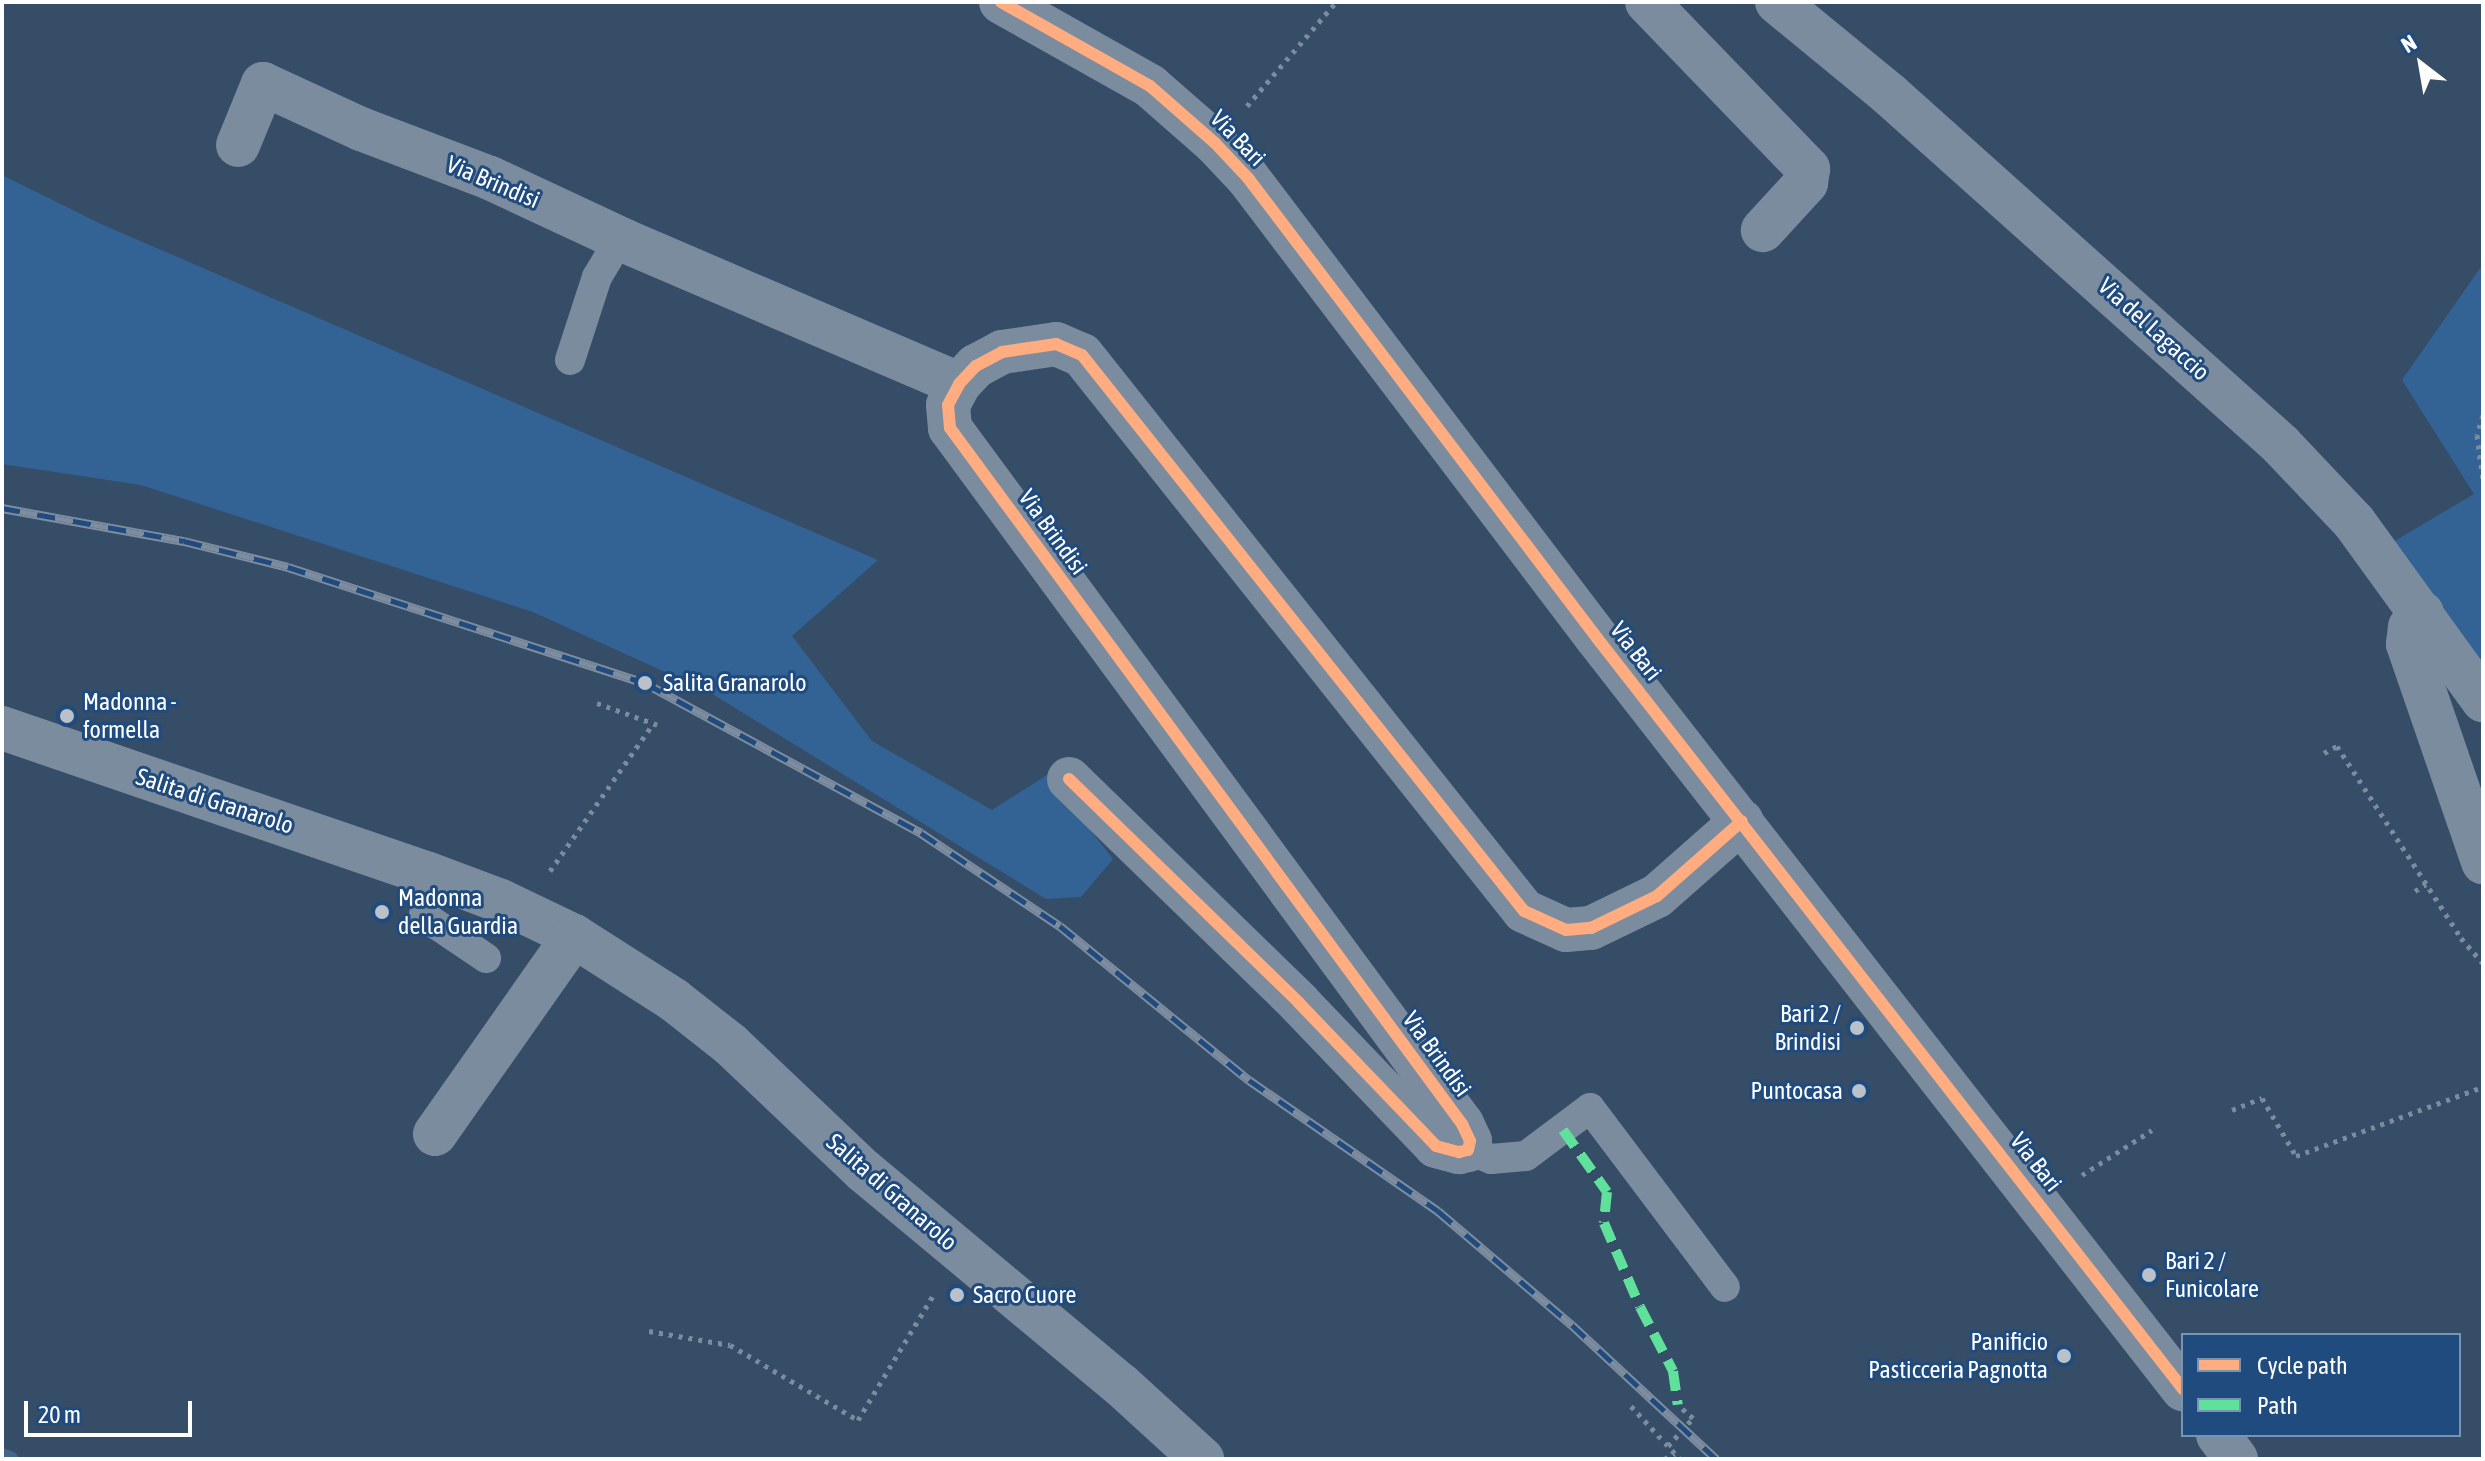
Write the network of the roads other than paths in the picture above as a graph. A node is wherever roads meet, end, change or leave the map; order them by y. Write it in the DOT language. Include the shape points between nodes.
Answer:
graph roads {
  1 [pos="1001,2"];
  2 [pos="1647,2"];
  3 [pos="1777,2"];
  4 [pos="238,145"];
  5 [pos="1763,230"];
  6 [pos="625,241"];
  7 [pos="570,360"];
  8 [pos="959,384"];
  9 [pos="2422,613"];
  10 [pos="2483,700"];
  11 [pos="2,728"];
  12 [pos="1069,779"];
  13 [pos="1742,821"];
  14 [pos="2483,862"];
  15 [pos="429,874"];
  16 [pos="574,936"];
  17 [pos="486,958"];
  18 [pos="435,1134"];
  19 [pos="1468,1150"];
  20 [pos="1725,1287"];
  21 [pos="2181,1386"];
  22 [pos="2220,1437"];
  23 [pos="1202,1459"];
  24 [pos="2236,1459"];
  1 -- 13 [label="street, Via Bari" via="1150,86 1248,178"];
  2 -- 5 [label="street" via="1808,169 1806,183"];
  3 -- 9 [label="street, Via del Lagaccio" via="1912,115 2280,444 2354,522"];
  4 -- 6 [label="street, Via Brindisi" via="263,84 361,129 490,178"];
  6 -- 7 [label="lane" via="597,277"];
  6 -- 8 [label="street, Via Brindisi"];
  8 -- 13 [label="street" via="976,366 1024,346 1056,344 1082,355 1524,911 1546,924 1566,930 1591,928 1657,896"];
  8 -- 19 [label="street, Via Brindisi" via="948,405 950,428 1462,1124"];
  9 -- 10 [label="street, Via del Lagaccio"];
  9 -- 14 [label="street" via="2410,627 2408,644"];
  11 -- 15 [label="street, Salita di Granarolo"];
  12 -- 19 [label="street" via="1299,1003 1436,1146"];
  13 -- 21 [label="street, Via Bari"];
  15 -- 16 [label="street, Salita di Granarolo"];
  15 -- 17 [label="lane" via="424,916"];
  16 -- 18 [label="street"];
  16 -- 23 [label="street, Salita di Granarolo" via="674,1000 730,1044 864,1171"];
  19 -- 20 [label="lane" via="1491,1159 1526,1156 1590,1108"];
  22 -- 24 [label="street"];
}
